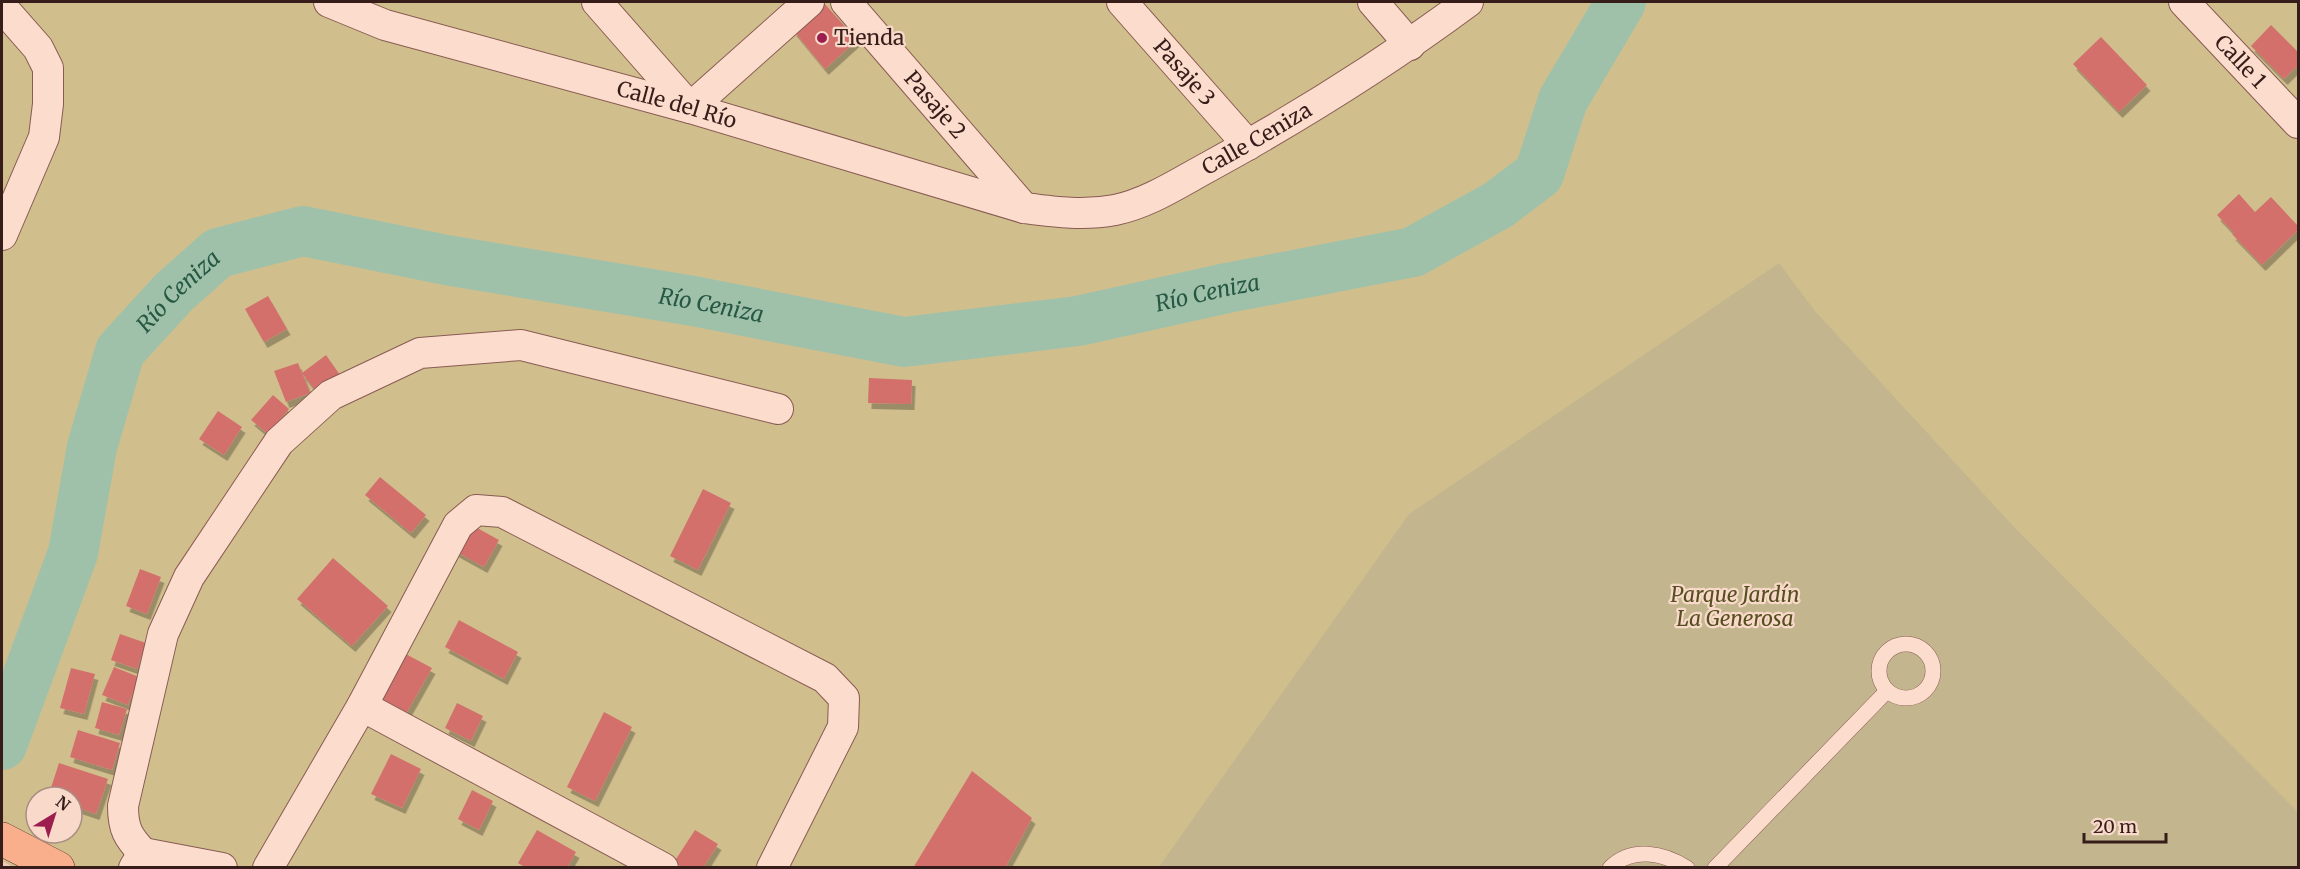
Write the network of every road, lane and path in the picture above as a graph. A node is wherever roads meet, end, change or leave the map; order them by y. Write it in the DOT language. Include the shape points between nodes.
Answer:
graph roads {
  1 [pos="329,2"];
  2 [pos="597,2"];
  3 [pos="809,2"];
  4 [pos="846,2"];
  5 [pos="1122,2"];
  6 [pos="1373,2"];
  7 [pos="1468,2"];
  8 [pos="2184,2"];
  9 [pos="10,16"];
  10 [pos="1410,45"];
  11 [pos="690,108"];
  12 [pos="2298,123"];
  13 [pos="1248,145"];
  14 [pos="1024,208"];
  15 [pos="2,235"];
  16 [pos="778,409"];
  17 [pos="1887,690"];
  18 [pos="362,706"];
  19 [pos="4,840"];
  20 [pos="138,860"];
  21 [pos="58,867"];
  22 [pos="222,867"];
  23 [pos="268,867"];
  24 [pos="663,867"];
  25 [pos="772,867"];
  26 [pos="1610,867"];
  27 [pos="1687,867"];
  28 [pos="1715,867"];
  1 -- 11 [label="street, Calle del Río" via="385,25"];
  2 -- 11 [label="street"];
  3 -- 11 [label="street"];
  4 -- 14 [label="street, Pasaje 2"];
  5 -- 13 [label="street, Pasaje 3"];
  6 -- 10 [label="street"];
  7 -- 10 [label="street, Calle Ceniza"];
  8 -- 12 [label="street, Calle 1"];
  9 -- 15 [label="street" via="38,48 48,68 48,105 44,137"];
  10 -- 13 [label="street, Calle Ceniza"];
  11 -- 14 [label="street, Calle del Río"];
  13 -- 14 [label="street, Calle Ceniza" via="1153,197 1116,209 1072,215"];
  16 -- 20 [label="street" via="521,345 420,353 331,395 279,442 189,577 163,634 123,806 123,824"];
  17 -- 28 [label="lane"];
  18 -- 23 [label="street"];
  18 -- 24 [label="street"];
  18 -- 25 [label="street" via="458,525 476,510 502,512 825,678 844,699 843,727"];
  19 -- 21 [label="main road"];
  20 -- 22 [label="street"];
  26 -- 27 [label="lane" via="1632,855 1653,853"];
}
